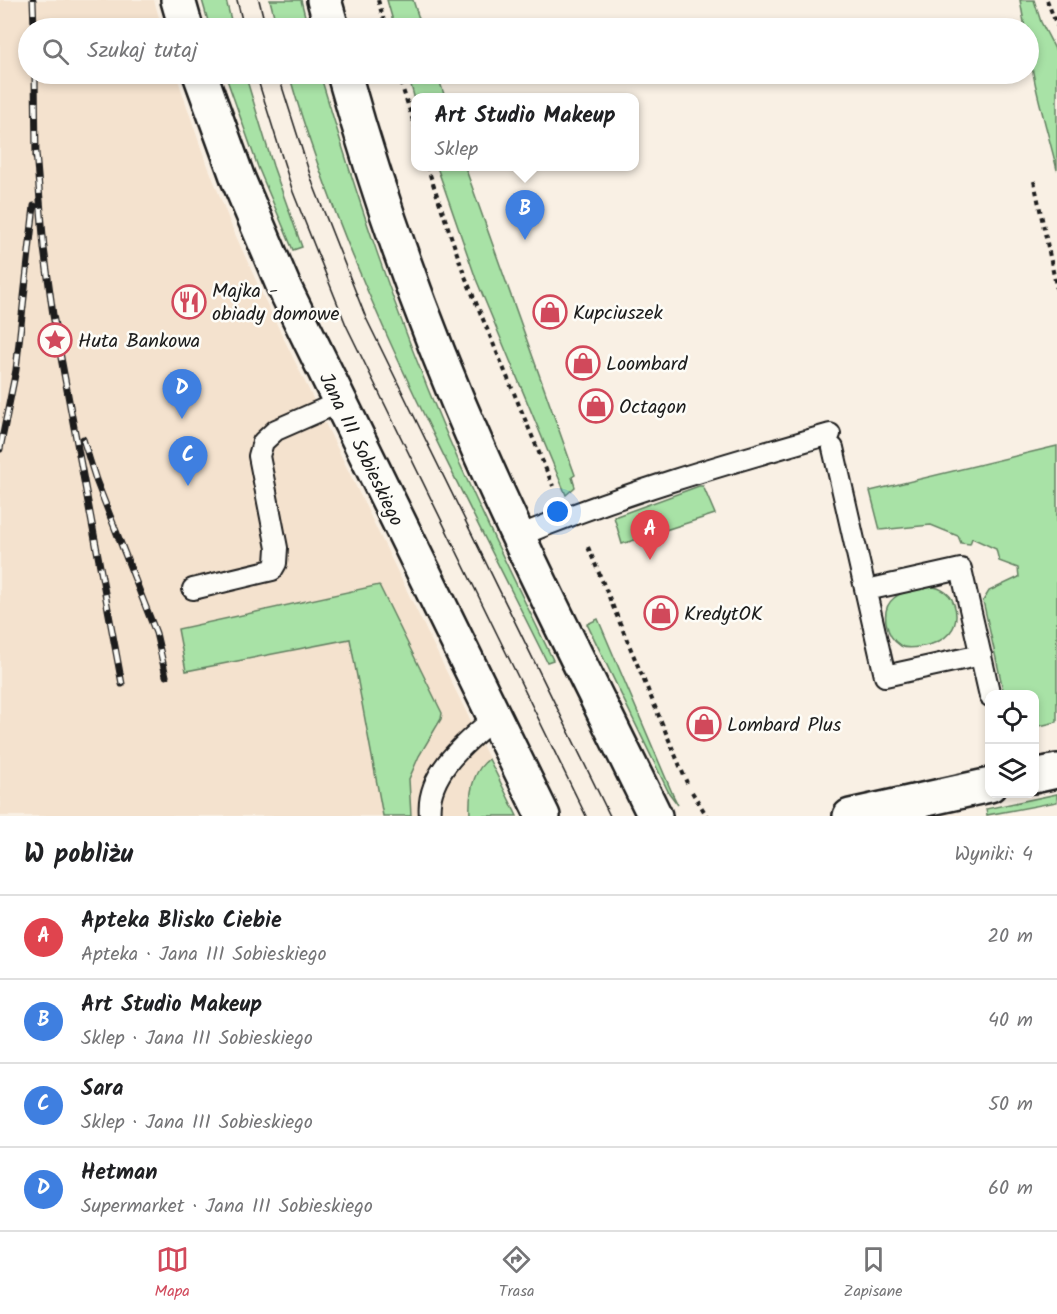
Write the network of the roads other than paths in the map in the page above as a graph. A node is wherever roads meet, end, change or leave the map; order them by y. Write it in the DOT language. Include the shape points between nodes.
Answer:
graph roads {
  1 [pos="178,0"];
  2 [pos="324,0"];
  3 [pos="183,18"];
  4 [pos="329,18"];
  5 [pos="204,84"];
  6 [pos="347,84"];
  7 [pos="340,402"];
  8 [pos="519,536"];
  9 [pos="193,589"];
  10 [pos="867,590"];
  11 [pos="981,655"];
  12 [pos="989,690"];
  13 [pos="494,718"];
  14 [pos="1057,771"];
  15 [pos="1039,775"];
  16 [pos="985,786"];
  17 [pos="430,816"];
  18 [pos="543,816"];
  19 [pos="655,816"];
  20 [pos="850,816"];
  1 -- 3 [label="main road"];
  2 -- 4 [label="main road"];
  5 -- 7 [label="main road, Jana III Sobieskiego" via="267,249"];
  6 -- 8 [label="main road" via="422,311 479,451"];
  7 -- 9 [label="lane" via="276,430 263,442 259,456 277,548 272,570"];
  7 -- 13 [label="main road, Jana III Sobieskiego"];
  8 -- 10 [label="lane" via="668,481 832,441"];
  8 -- 19 [label="main road"];
  10 -- 11 [label="lane" via="961,568"];
  10 -- 11 [label="lane" via="885,676"];
  11 -- 12 [label="lane"];
  13 -- 17 [label="lane" via="449,762 433,788"];
  13 -- 18 [label="main road, Jana III Sobieskiego"];
  14 -- 15 [label="main road"];
  16 -- 20 [label="main road"];
}
